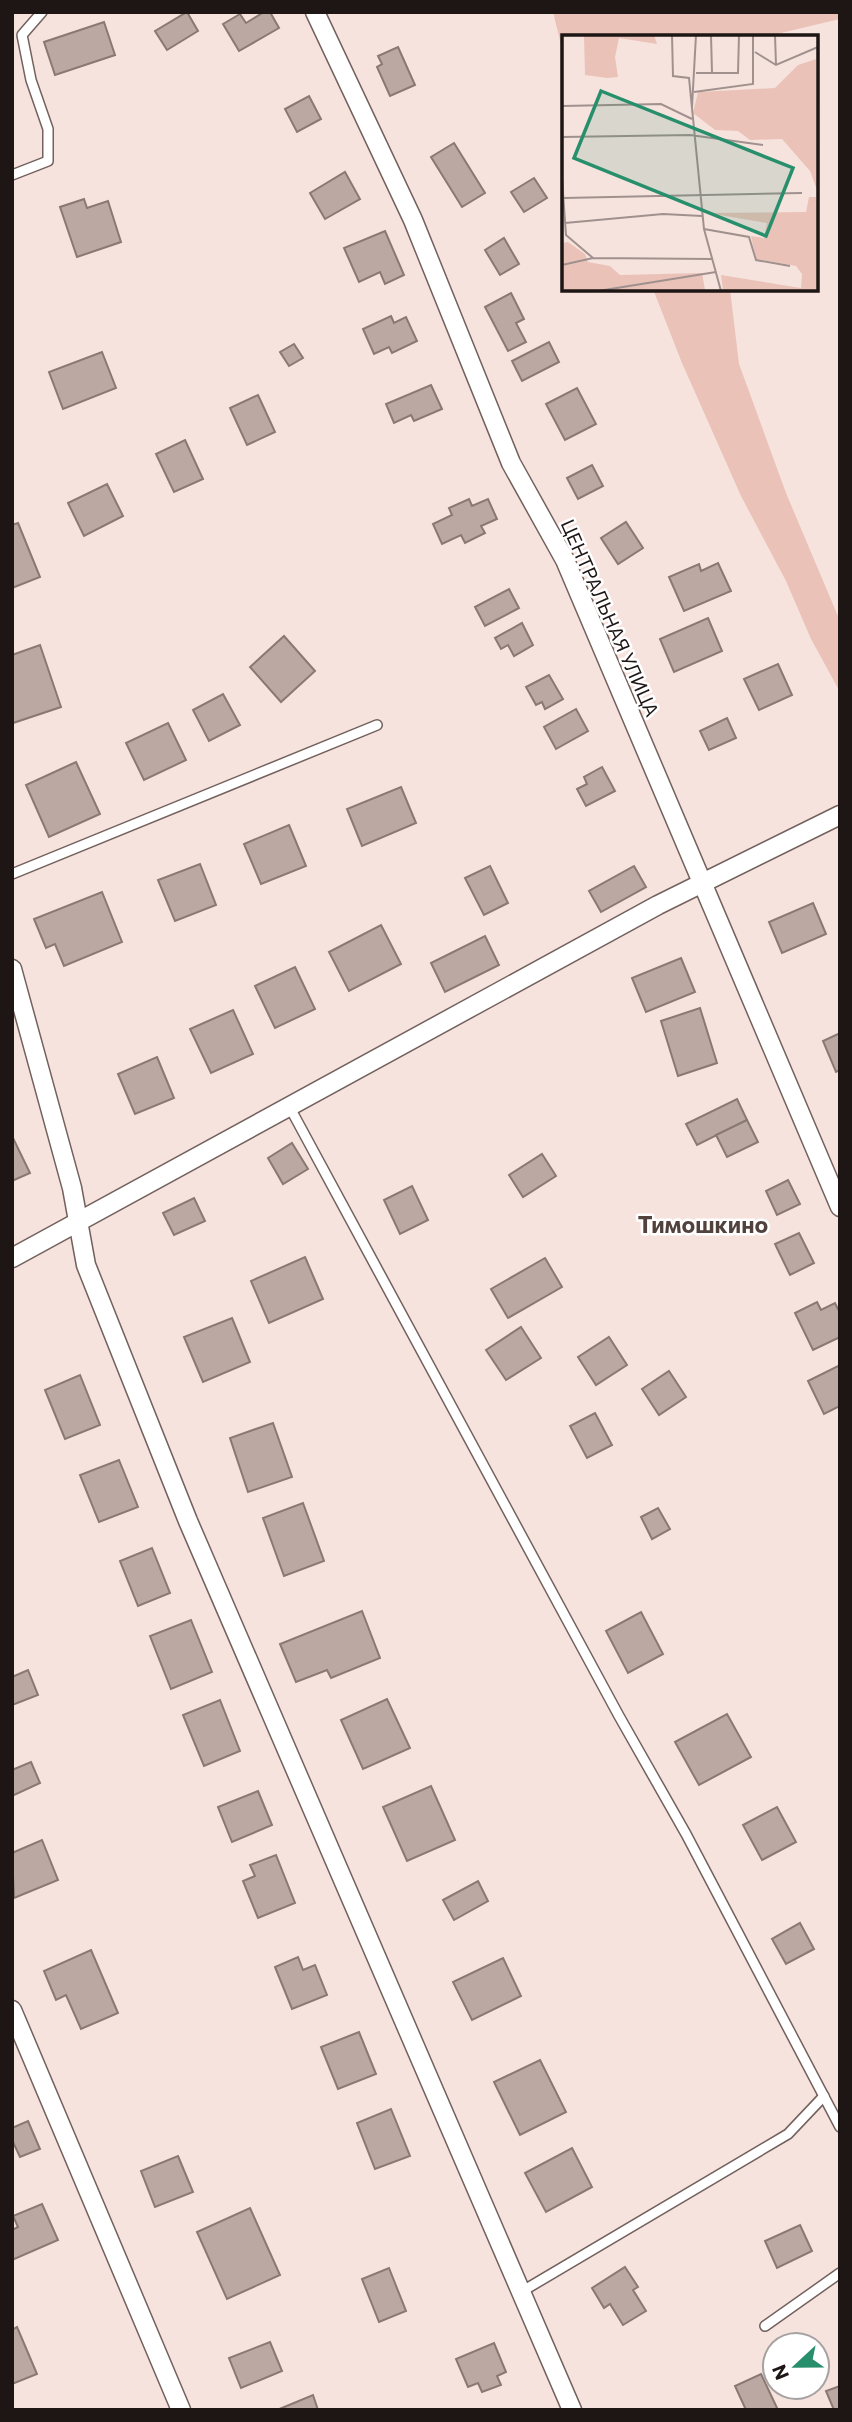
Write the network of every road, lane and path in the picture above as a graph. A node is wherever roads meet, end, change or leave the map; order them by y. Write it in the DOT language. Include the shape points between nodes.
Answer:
graph roads {
  1 [pos="42,12"];
  2 [pos="315,12"];
  3 [pos="12,175"];
  4 [pos="377,725"];
  5 [pos="840,815"];
  6 [pos="12,874"];
  7 [pos="703,881"];
  8 [pos="12,968"];
  9 [pos="289,1106"];
  10 [pos="840,1207"];
  11 [pos="77,1223"];
  12 [pos="12,1258"];
  13 [pos="12,2010"];
  14 [pos="824,2096"];
  15 [pos="840,2127"];
  16 [pos="840,2273"];
  17 [pos="520,2293"];
  18 [pos="765,2326"];
  19 [pos="181,2410"];
  20 [pos="572,2410"];
  1 -- 3 [label="lane" via="22,35 48,129 48,161"];
  2 -- 7 [label="street, ЦЕНТРАЛЬНАЯ УЛИЦА" via="413,220 511,463 565,560"];
  4 -- 6 [label="lane"];
  5 -- 7 [label="street"];
  7 -- 9 [label="street"];
  7 -- 10 [label="street, ЦЕНТРАЛЬНАЯ УЛИЦА"];
  8 -- 11 [label="street" via="72,1188"];
  9 -- 11 [label="street"];
  9 -- 14 [label="lane" via="619,1717 687,1834"];
  11 -- 12 [label="street"];
  11 -- 17 [label="street" via="86,1265 188,1521"];
  13 -- 19 [label="street"];
  14 -- 15 [label="lane"];
  14 -- 17 [label="lane" via="788,2134"];
  16 -- 18 [label="lane"];
  17 -- 20 [label="street"];
}
